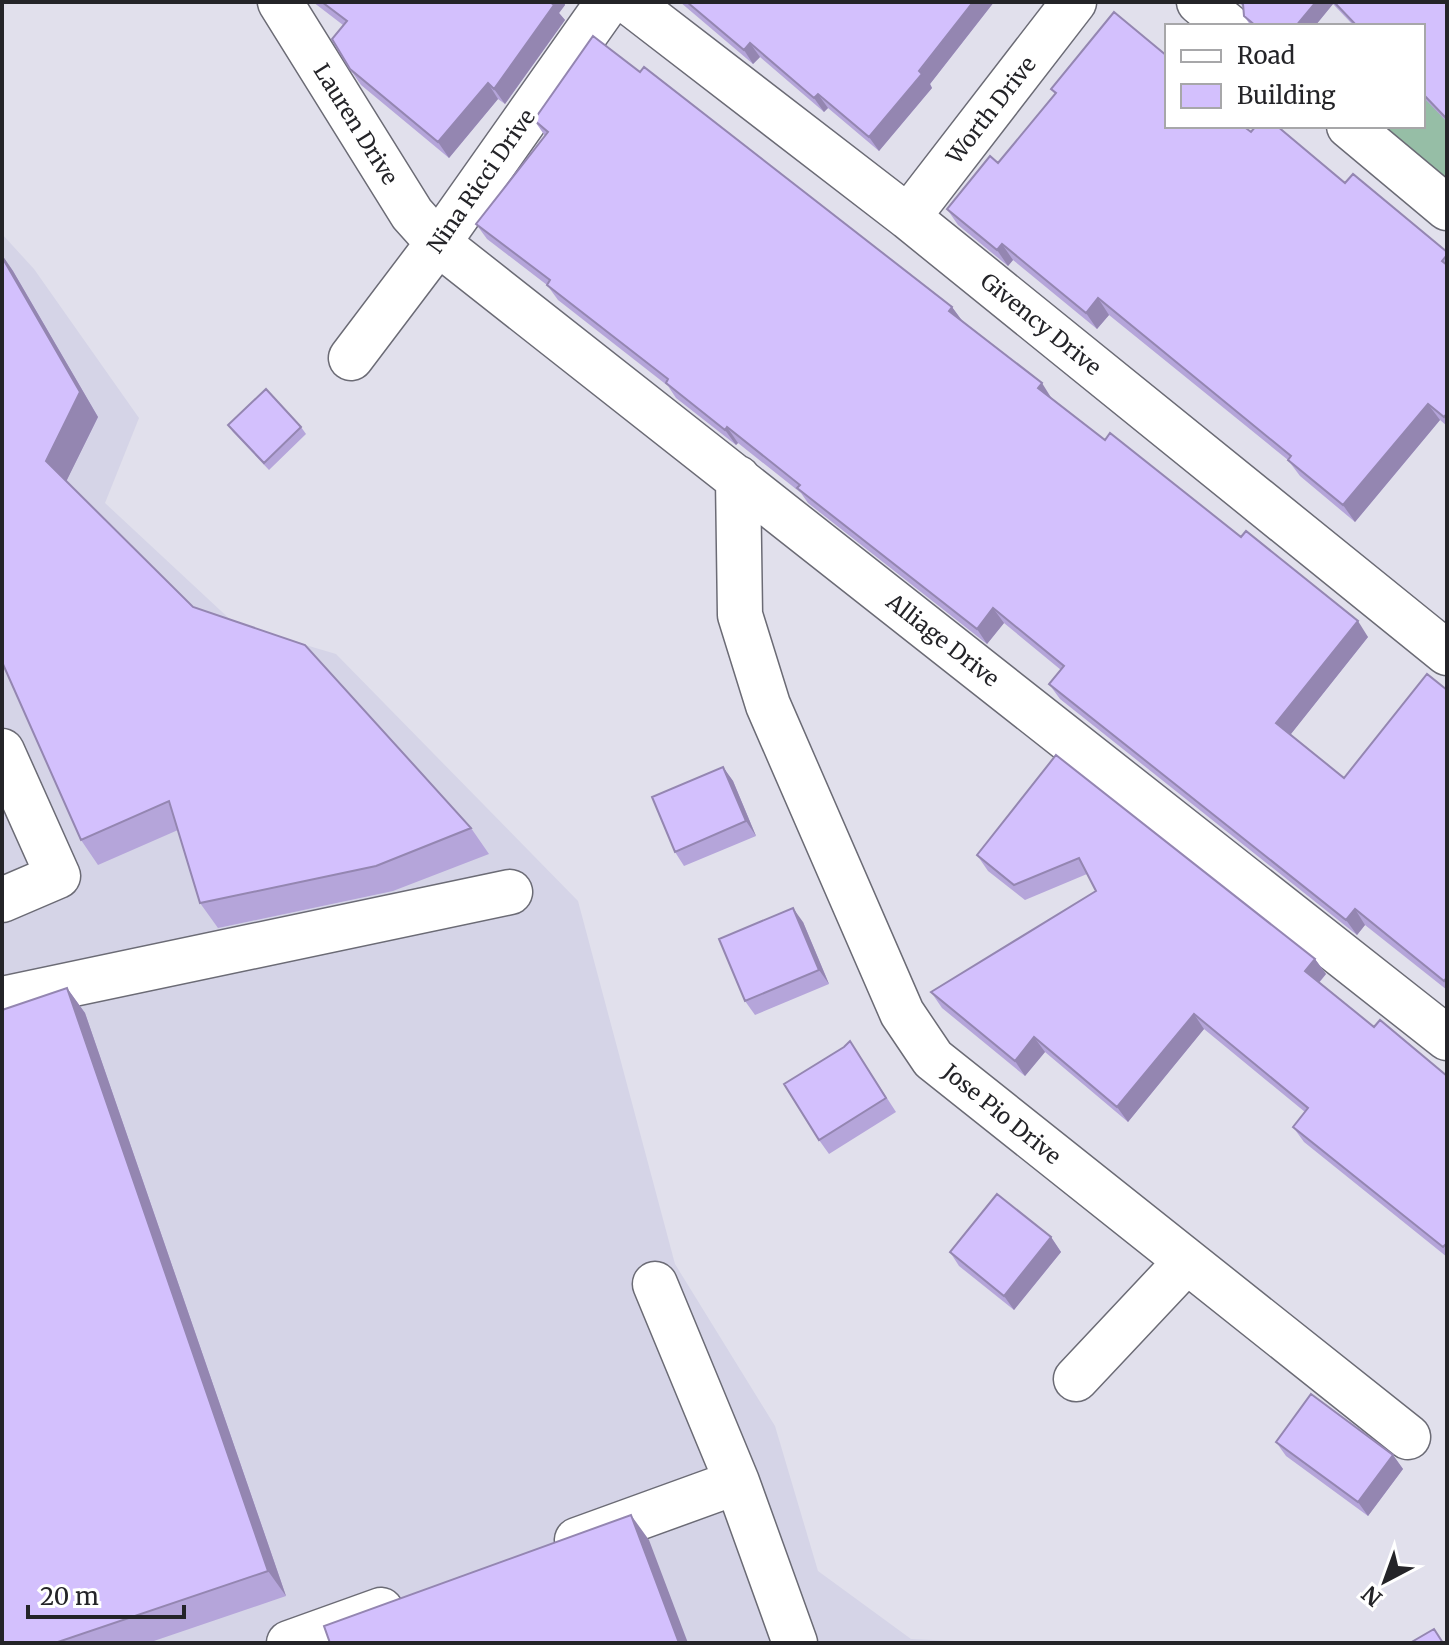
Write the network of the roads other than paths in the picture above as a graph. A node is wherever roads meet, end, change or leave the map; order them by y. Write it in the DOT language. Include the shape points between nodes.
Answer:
graph roads {
  1 [pos="280,2"];
  2 [pos="608,2"];
  3 [pos="629,2"];
  4 [pos="1074,2"];
  5 [pos="1199,2"];
  6 [pos="1226,24"];
  7 [pos="1351,128"];
  8 [pos="1447,208"];
  9 [pos="908,217"];
  10 [pos="438,243"];
  11 [pos="351,358"];
  12 [pos="738,478"];
  13 [pos="1447,653"];
  14 [pos="2,751"];
  15 [pos="510,892"];
  16 [pos="2,900"];
  17 [pos="2,999"];
  18 [pos="1447,1038"];
  19 [pos="1186,1262"];
  20 [pos="655,1284"];
  21 [pos="1076,1379"];
  22 [pos="1408,1437"];
  23 [pos="737,1482"];
  24 [pos="543,1552"];
  25 [pos="424,1595"];
  26 [pos="289,1643"];
  27 [pos="795,1643"];
  1 -- 10 [label="street, Lauren Drive" via="412,214"];
  2 -- 10 [label="street, Nina Ricci Drive"];
  3 -- 9 [label="street, Givency Drive"];
  4 -- 9 [label="street, Worth Drive"];
  5 -- 6 [label="street"];
  7 -- 8 [label="street"];
  9 -- 13 [label="street, Givency Drive"];
  10 -- 11 [label="street, Nina Ricci Drive"];
  10 -- 12 [label="street, Alliage Drive"];
  12 -- 18 [label="street, Alliage Drive"];
  12 -- 19 [label="street, Jose Pio Drive" via="740,615 768,705 902,1013 933,1059"];
  14 -- 16 [label="street" via="58,876"];
  15 -- 17 [label="street"];
  19 -- 21 [label="street"];
  19 -- 22 [label="street, Jose Pio Drive"];
  20 -- 23 [label="street"];
  23 -- 24 [label="street"];
  23 -- 27 [label="street"];
  25 -- 26 [label="street"];
}
